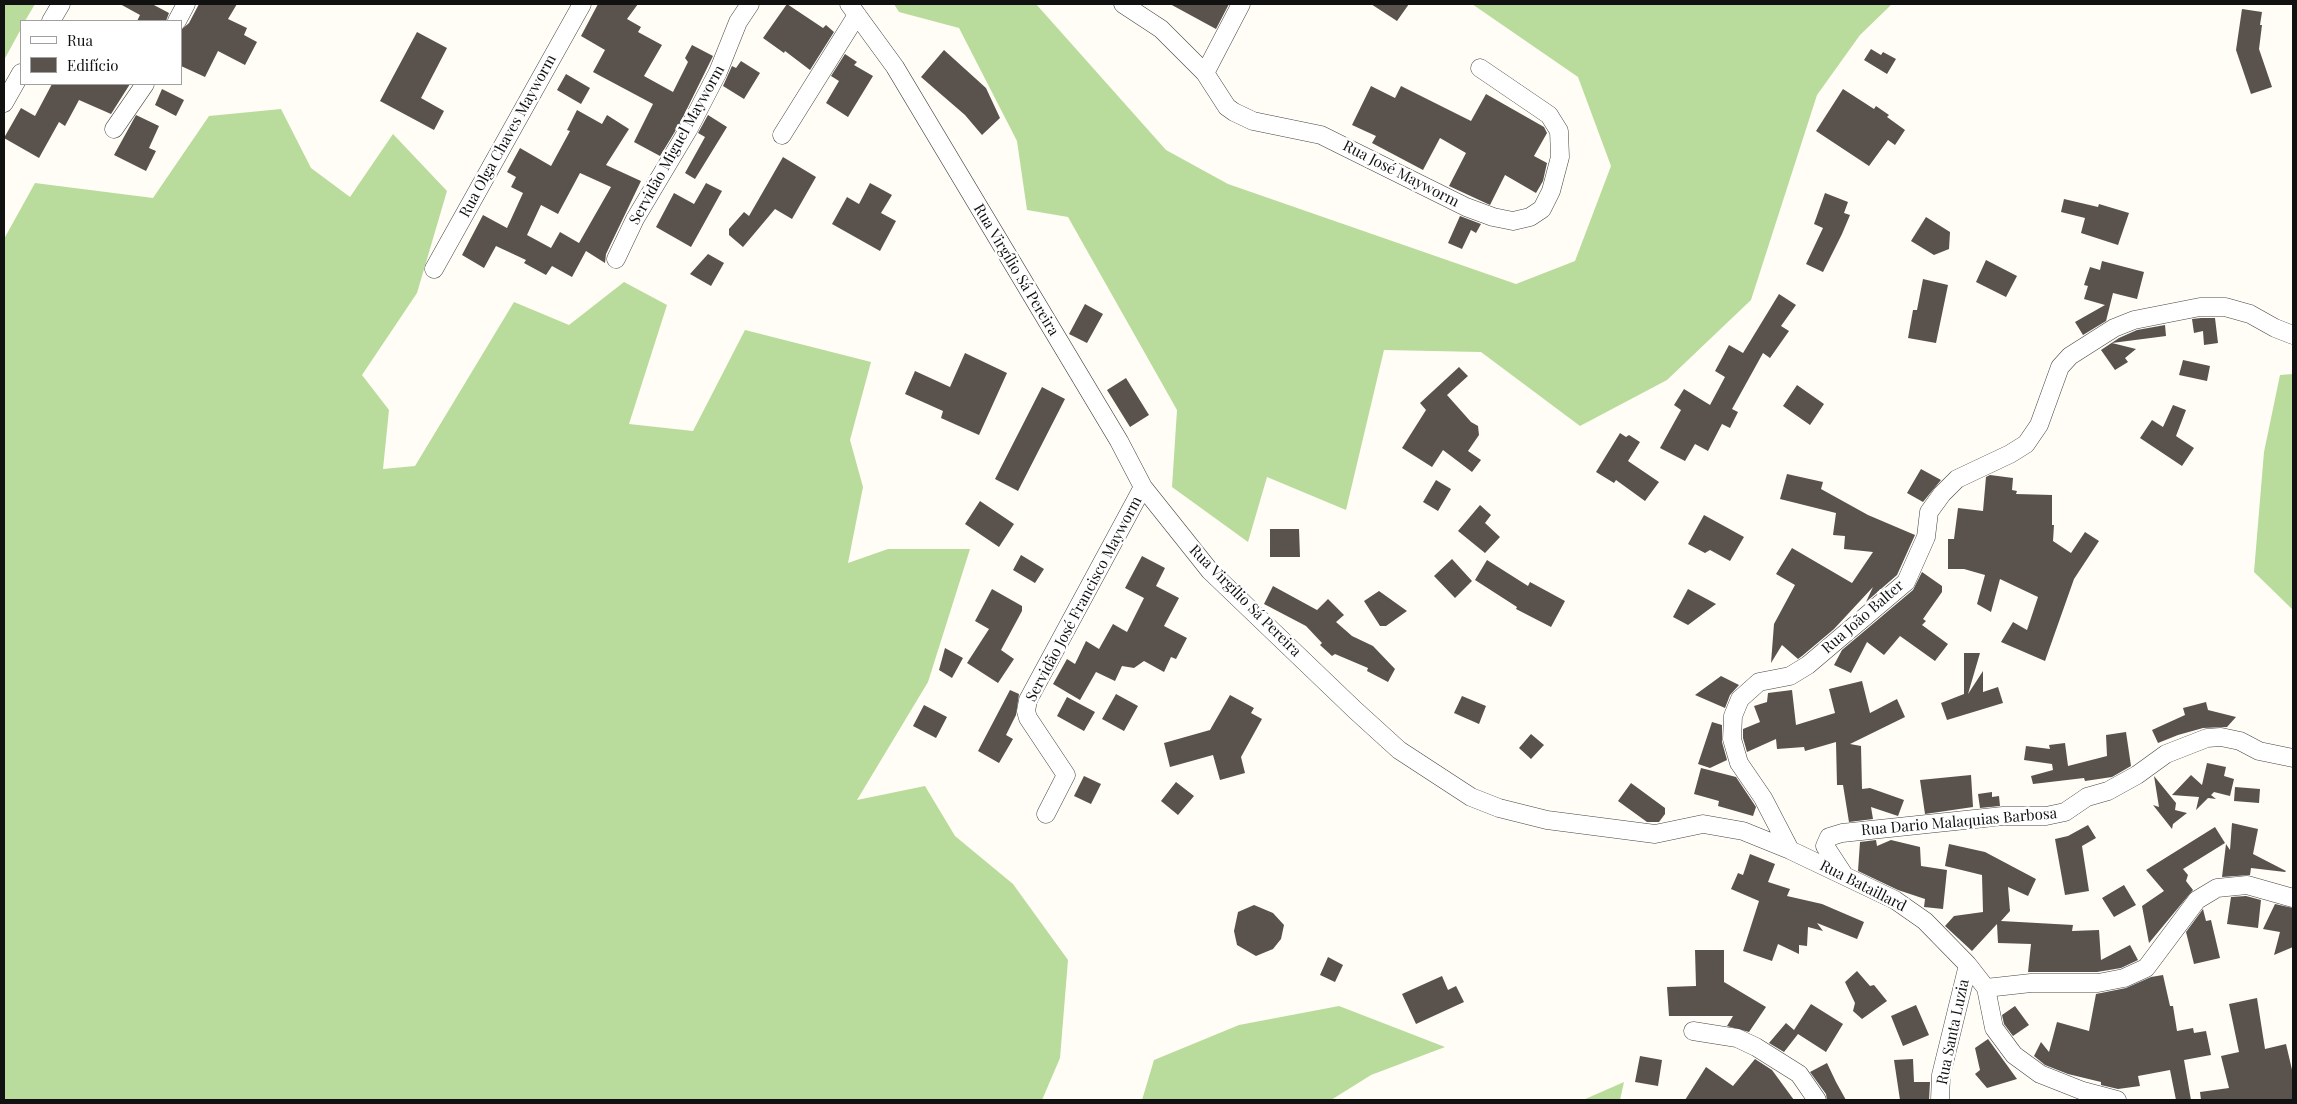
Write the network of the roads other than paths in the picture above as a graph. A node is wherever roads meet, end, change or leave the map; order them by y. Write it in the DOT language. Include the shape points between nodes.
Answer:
graph roads {
  1 [pos="61,4"];
  2 [pos="186,4"];
  3 [pos="582,4"];
  4 [pos="750,4"];
  5 [pos="1123,4"];
  6 [pos="1241,4"];
  7 [pos="853,10"];
  8 [pos="52,20"];
  9 [pos="177,20"];
  10 [pos="1480,68"];
  11 [pos="1205,73"];
  12 [pos="20,75"];
  13 [pos="144,85"];
  14 [pos="4,103"];
  15 [pos="114,129"];
  16 [pos="782,135"];
  17 [pos="616,258"];
  18 [pos="434,269"];
  19 [pos="2293,335"];
  20 [pos="1143,487"];
  21 [pos="2293,758"];
  22 [pos="1046,814"];
  23 [pos="1790,850"];
  24 [pos="1845,876"];
  25 [pos="2293,898"];
  26 [pos="1968,965"];
  27 [pos="1986,988"];
  28 [pos="1693,1031"];
  29 [pos="2084,1096"];
  30 [pos="1818,1100"];
  31 [pos="1940,1100"];
  32 [pos="2117,1100"];
  1 -- 8 [label="street"];
  2 -- 9 [label="street"];
  3 -- 18 [label="street, Rua Olga Chaves Mayworm"];
  4 -- 17 [label="street, Servidão Miguel Mayworm" via="738,22 705,97"];
  5 -- 11 [label="street, Rua José Mayworm" via="1161,29"];
  6 -- 11 [label="street"];
  7 -- 16 [label="street"];
  7 -- 20 [label="street, Rua Virgílio Sá Pereira" via="896,67"];
  10 -- 11 [label="street, Rua José Mayworm" via="1549,115 1559,131 1560,157 1551,191 1542,209 1513,222 1466,207 1321,135 1242,117 1227,107"];
  12 -- 14 [label="street"];
  13 -- 15 [label="street"];
  19 -- 23 [label="street, Rua João Balter" via="2250,314 2225,307 2200,307 2134,320 2114,328 2070,356 2060,367 2039,425 2026,444 1957,479 1942,494 1929,512 1926,537 1906,582 1808,665 1790,676 1759,682 1740,699 1732,716 1732,739 1739,763 1763,798"];
  20 -- 22 [label="street, Servidão José Francisco Mayworm" via="1028,700 1028,718 1066,775"];
  20 -- 23 [label="street, Rua Virgílio Sá Pereira" via="1210,571 1355,710 1399,750 1472,797 1499,808 1547,820 1655,834 1703,824 1743,832"];
  21 -- 24 [label="street, Rua Dario Malaquias Barbosa" via="2259,751 2221,736 2207,738 2166,754 2137,775 2108,791 2087,797 2065,812 1842,833 1829,837 1824,846"];
  23 -- 24 [label="street, Rua Bataillard"];
  24 -- 26 [label="street, Rua Bataillard" via="1903,905 1925,921"];
  25 -- 27 [label="street" via="2247,885 2217,888 2197,900 2146,968 2124,978 2098,983 2032,983"];
  26 -- 27 [label="street, Rua Bataillard"];
  26 -- 31 [label="street, Rua Santa Luzia" via="1941,1075"];
  27 -- 29 [label="street, Rua Bataillard" via="1994,1028 2014,1055 2040,1074"];
  28 -- 30 [label="street" via="1737,1038 1756,1047 1799,1074"];
  29 -- 32 [label="street, Rua Bataillard"];
}
